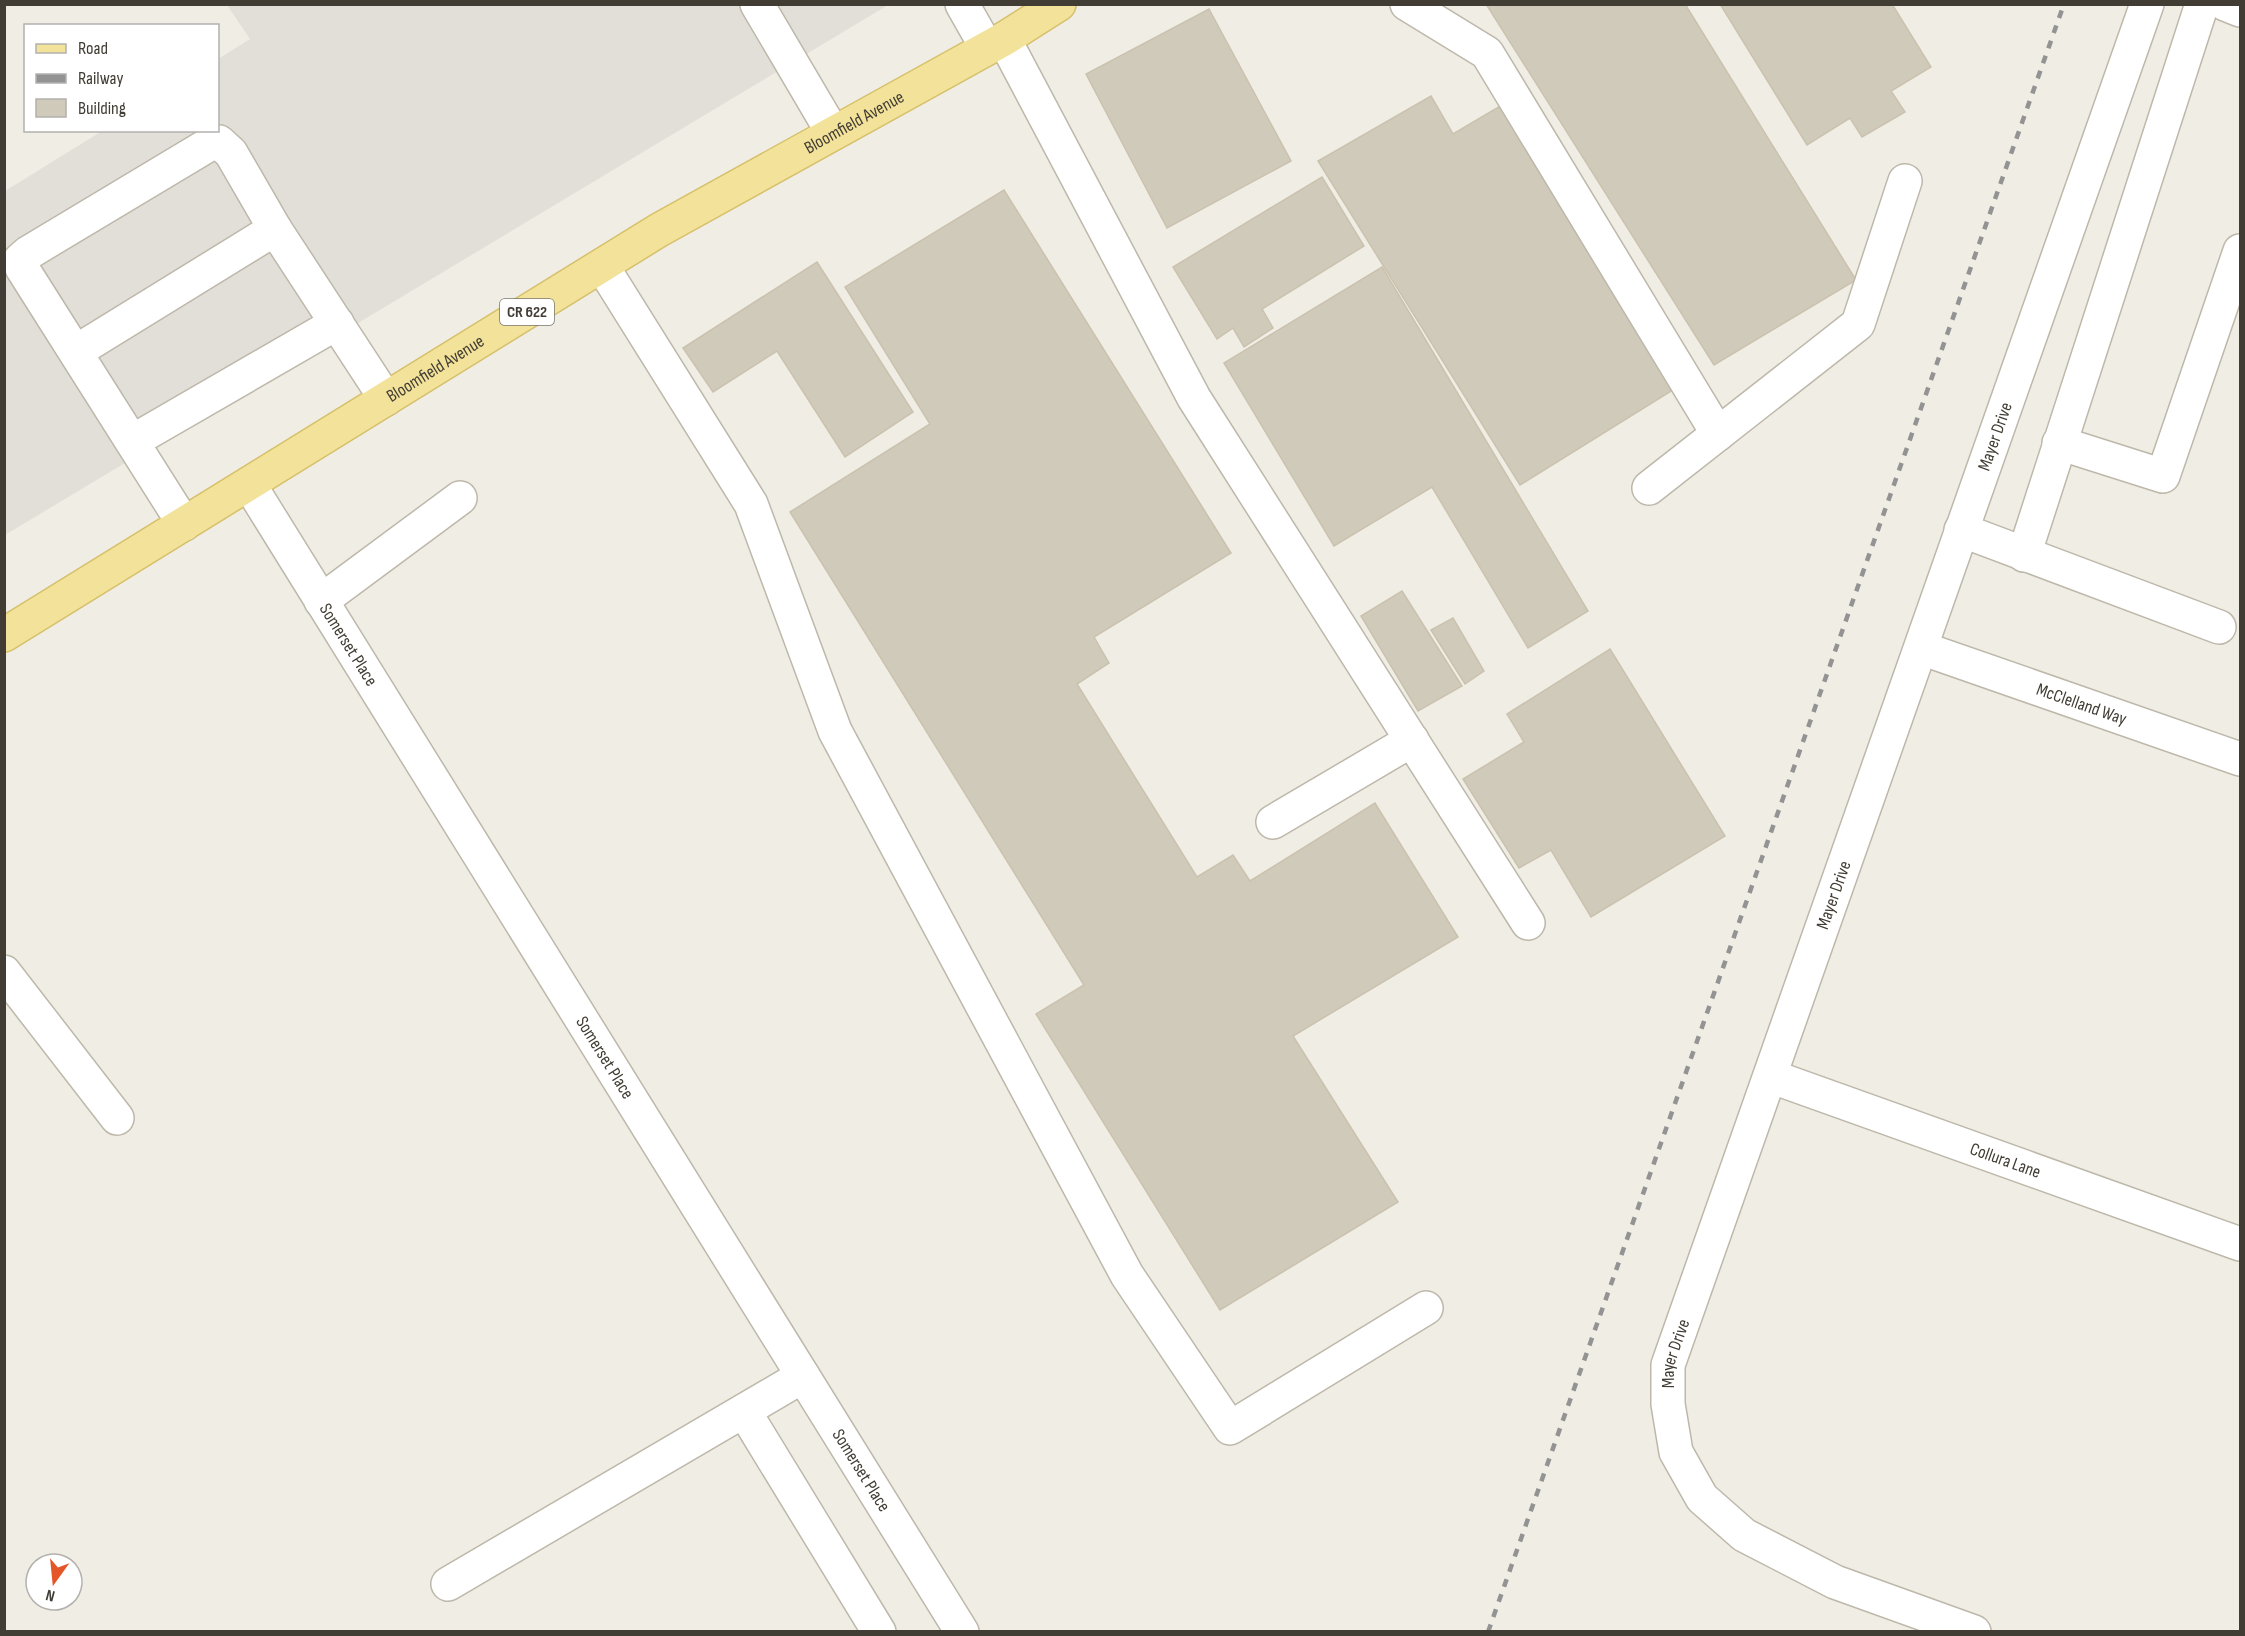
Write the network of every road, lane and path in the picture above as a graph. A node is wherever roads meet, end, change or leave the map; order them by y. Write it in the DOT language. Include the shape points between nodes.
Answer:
graph roads {
  1 [pos="757,4"];
  2 [pos="962,4"];
  3 [pos="1059,4"];
  4 [pos="1407,4"];
  5 [pos="2147,4"];
  6 [pos="2202,4"];
  7 [pos="2225,4"];
  8 [pos="2241,10"];
  9 [pos="996,44"];
  10 [pos="833,133"];
  11 [pos="1905,182"];
  12 [pos="275,229"];
  13 [pos="2241,251"];
  14 [pos="602,266"];
  15 [pos="337,324"];
  16 [pos="77,351"];
  17 [pos="386,399"];
  18 [pos="1718,434"];
  19 [pos="133,441"];
  20 [pos="2059,443"];
  21 [pos="249,484"];
  22 [pos="1649,488"];
  23 [pos="460,498"];
  24 [pos="184,524"];
  25 [pos="1961,530"];
  26 [pos="2024,555"];
  27 [pos="321,601"];
  28 [pos="2218,627"];
  29 [pos="4,635"];
  30 [pos="1922,648"];
  31 [pos="1412,740"];
  32 [pos="2241,759"];
  33 [pos="1273,822"];
  34 [pos="1528,923"];
  35 [pos="4,972"];
  36 [pos="1770,1076"];
  37 [pos="117,1118"];
  38 [pos="2241,1244"];
  39 [pos="1426,1308"];
  40 [pos="804,1376"];
  41 [pos="744,1411"];
  42 [pos="448,1584"];
  43 [pos="879,1632"];
  44 [pos="962,1632"];
  45 [pos="1974,1632"];
  1 -- 10 [label="street"];
  2 -- 9 [label="street"];
  3 -- 9 [label="main road, Bloomfield Avenue / CR 622"];
  4 -- 18 [label="street" via="1487,53"];
  5 -- 25 [label="street, Mayer Drive"];
  6 -- 20 [label="street"];
  7 -- 8 [label="street"];
  9 -- 10 [label="main road, Bloomfield Avenue / CR 622"];
  9 -- 31 [label="street" via="1194,398"];
  10 -- 14 [label="main road, Bloomfield Avenue / CR 622"];
  11 -- 18 [label="street" via="1858,324"];
  12 -- 15 [label="street"];
  12 -- 16 [label="street"];
  12 -- 16 [label="street" via="231,153 219,142 28,253 20,260 22,268"];
  13 -- 20 [label="street" via="2163,476"];
  14 -- 17 [label="main road, Bloomfield Avenue / CR 622"];
  14 -- 39 [label="street" via="751,504 835,731 1127,1275 1230,1428"];
  15 -- 17 [label="street"];
  15 -- 19 [label="street"];
  16 -- 19 [label="street"];
  17 -- 21 [label="main road, Bloomfield Avenue / CR 622"];
  18 -- 22 [label="street"];
  19 -- 24 [label="street"];
  20 -- 26 [label="street"];
  21 -- 24 [label="main road, Bloomfield Avenue / CR 622"];
  21 -- 27 [label="street, Somerset Place"];
  23 -- 27 [label="street"];
  24 -- 29 [label="main road, Bloomfield Avenue / CR 622"];
  25 -- 26 [label="street"];
  25 -- 30 [label="street, Mayer Drive"];
  26 -- 28 [label="street"];
  27 -- 40 [label="street, Somerset Place"];
  30 -- 32 [label="street, McClelland Way"];
  30 -- 36 [label="street, Mayer Drive"];
  31 -- 33 [label="street"];
  31 -- 34 [label="street"];
  35 -- 37 [label="street"];
  36 -- 38 [label="street, Collura Lane"];
  36 -- 45 [label="street, Mayer Drive" via="1668,1365 1668,1404 1676,1452 1702,1498 1744,1535 1835,1582"];
  40 -- 41 [label="street"];
  40 -- 44 [label="street, Somerset Place"];
  41 -- 42 [label="street"];
  41 -- 43 [label="street"];
}
